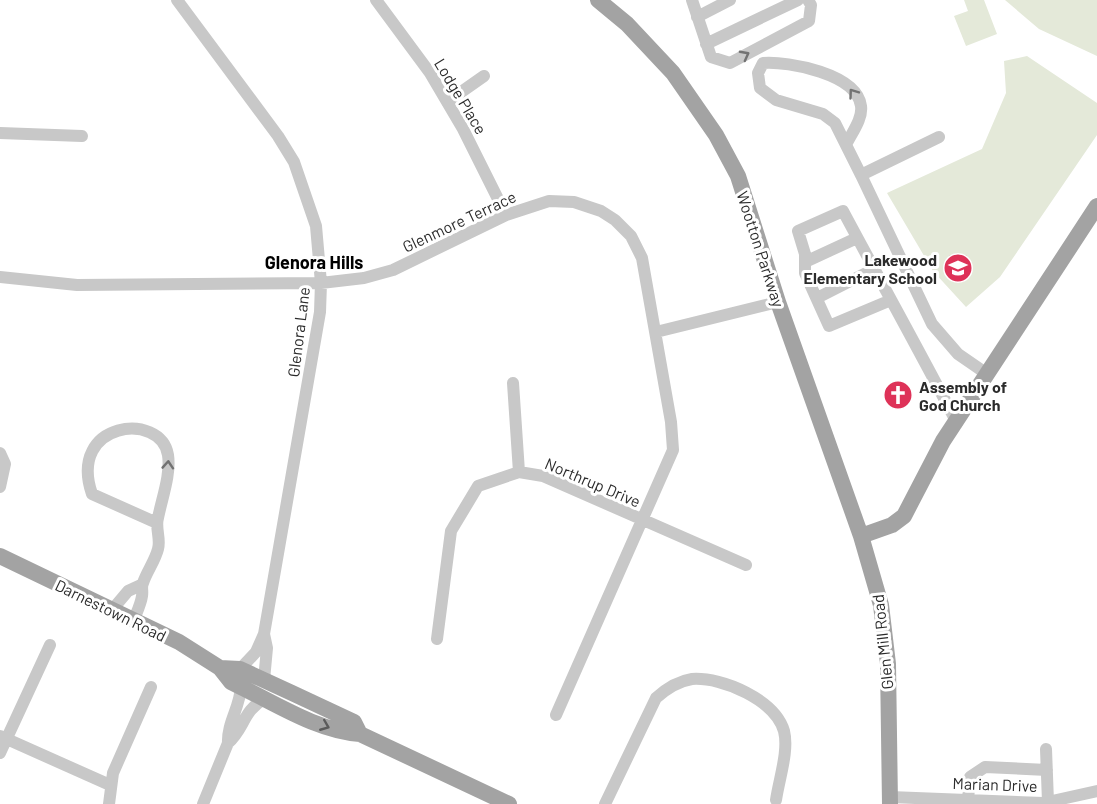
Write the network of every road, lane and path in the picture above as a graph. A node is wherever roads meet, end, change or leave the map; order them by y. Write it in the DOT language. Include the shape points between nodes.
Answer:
graph roads {
  1 [pos="177,0"];
  2 [pos="376,0"];
  3 [pos="598,0"];
  4 [pos="692,0"];
  5 [pos="730,0"];
  6 [pos="798,0"];
  7 [pos="808,0"];
  8 [pos="697,17"];
  9 [pos="706,44"];
  10 [pos="484,76"];
  11 [pos="447,102"];
  12 [pos="0,133"];
  13 [pos="82,136"];
  14 [pos="939,137"];
  15 [pos="846,145"];
  16 [pos="861,175"];
  17 [pos="1097,206"];
  18 [pos="506,215"];
  19 [pos="857,238"];
  20 [pos="805,262"];
  21 [pos="874,269"];
  22 [pos="0,277"];
  23 [pos="321,283"];
  24 [pos="817,298"];
  25 [pos="891,300"];
  26 [pos="778,302"];
  27 [pos="656,332"];
  28 [pos="987,374"];
  29 [pos="513,382"];
  30 [pos="957,423"];
  31 [pos="0,453"];
  32 [pos="519,472"];
  33 [pos="0,487"];
  34 [pos="643,520"];
  35 [pos="157,522"];
  36 [pos="861,536"];
  37 [pos="0,556"];
  38 [pos="746,564"];
  39 [pos="141,585"];
  40 [pos="112,610"];
  41 [pos="133,622"];
  42 [pos="264,634"];
  43 [pos="436,639"];
  44 [pos="50,645"];
  45 [pos="220,668"];
  46 [pos="240,669"];
  47 [pos="264,680"];
  48 [pos="151,687"];
  49 [pos="241,687"];
  50 [pos="264,698"];
  51 [pos="556,715"];
  52 [pos="302,716"];
  53 [pos="360,734"];
  54 [pos="3,738"];
  55 [pos="228,742"];
  56 [pos="1046,749"];
  57 [pos="0,753"];
  58 [pos="1047,771"];
  59 [pos="110,785"];
  60 [pos="1097,791"];
  61 [pos="776,800"];
  62 [pos="890,800"];
  63 [pos="968,800"];
  64 [pos="1048,802"];
  65 [pos="109,804"];
  66 [pos="203,804"];
  67 [pos="509,804"];
  68 [pos="604,804"];
  1 -- 23 [label="street, Glenora Lane" via="294,162 316,226"];
  2 -- 11 [label="street, Lodge Place"];
  3 -- 26 [label="main road, Wootton Parkway" via="627,24 673,73 716,135 738,176"];
  4 -- 8 [label="street"];
  5 -- 8 [label="street"];
  6 -- 9 [label="street"];
  9 -- 7 [label="street, one-way" via="711,57 730,63 809,21"];
  8 -- 9 [label="street"];
  10 -- 11 [label="street"];
  11 -- 18 [label="street, Lodge Place"];
  12 -- 13 [label="street"];
  14 -- 16 [label="street"];
  15 -- 15 [label="street, one-way" via="861,112 852,88 838,78 811,70 781,62 763,63 758,74 760,88 776,99 823,114 835,123"];
  15 -- 16 [label="street"];
  16 -- 28 [label="street" via="932,324 958,354"];
  17 -- 28 [label="main road"];
  18 -- 23 [label="street, Glenmore Terrace" via="393,270 364,279"];
  18 -- 27 [label="street, Glenmore Terrace" via="549,201 576,202 615,220 631,236 642,258"];
  19 -- 20 [label="street"];
  19 -- 20 [label="street" via="843,212 798,231"];
  19 -- 21 [label="street"];
  20 -- 24 [label="street" via="805,273"];
  21 -- 24 [label="street"];
  21 -- 25 [label="street"];
  22 -- 23 [label="street, Glenmore Terrace" via="77,285"];
  23 -- 42 [label="street, Glenora Lane" via="315,346"];
  24 -- 25 [label="street" via="829,326"];
  25 -- 30 [label="street"];
  26 -- 27 [label="street"];
  26 -- 36 [label="main road, Wootton Parkway"];
  27 -- 34 [label="street, Glenmore Terrace" via="673,450"];
  28 -- 30 [label="main road"];
  29 -- 32 [label="street"];
  30 -- 36 [label="main road" via="899,521"];
  31 -- 33 [label="street" via="5,464"];
  32 -- 34 [label="street, Northrup Drive" via="543,476"];
  32 -- 43 [label="street, Northrup Drive" via="478,486 451,531"];
  34 -- 38 [label="street, Northrup Drive"];
  34 -- 51 [label="street, Glenmore Terrace"];
  35 -- 35 [label="street, one-way" via="168,469 168,453 162,441 150,432 124,428 107,434 95,445 88,462 87,480 92,494"];
  35 -- 39 [label="street" via="158,553"];
  36 -- 62 [label="main road, Glen Mill Road" via="881,605 888,664"];
  37 -- 40 [label="main road, Darnestown Road"];
  39 -- 40 [label="street" via="128,591"];
  39 -- 41 [label="street" via="142,595"];
  40 -- 41 [label="main road, Darnestown Road"];
  41 -- 45 [label="main road, Darnestown Road" via="178,642"];
  42 -- 46 [label="street, Glenora Lane" via="256,652"];
  42 -- 47 [label="street, Glenora Lane"];
  44 -- 54 [label="street"];
  45 -- 46 [label="main road, Darnestown Road"];
  45 -- 49 [label="main road, Darnestown Road"];
  46 -- 47 [label="main road, Darnestown Road"];
  47 -- 52 [label="main road"];
  47 -- 53 [label="main road, Darnestown Road" via="354,722"];
  48 -- 59 [label="street"];
  49 -- 50 [label="main road, Darnestown Road"];
  49 -- 55 [label="street"];
  50 -- 52 [label="main road, Darnestown Road"];
  50 -- 55 [label="street" via="252,706 236,736"];
  52 -- 53 [label="main road, Darnestown Road, one-way" via="341,733"];
  53 -- 67 [label="main road, Darnestown Road"];
  54 -- 57 [label="street"];
  54 -- 59 [label="street"];
  55 -- 66 [label="street"];
  56 -- 58 [label="street"];
  58 -- 63 [label="street" via="985,767 970,777"];
  58 -- 64 [label="street"];
  59 -- 65 [label="street"];
  60 -- 64 [label="street, Marian Drive"];
  61 -- 68 [label="street" via="785,741 776,713 759,699 712,681 691,679 669,687 656,698"];
  62 -- 63 [label="street, Marian Drive"];
  63 -- 64 [label="street, Marian Drive"];
}
